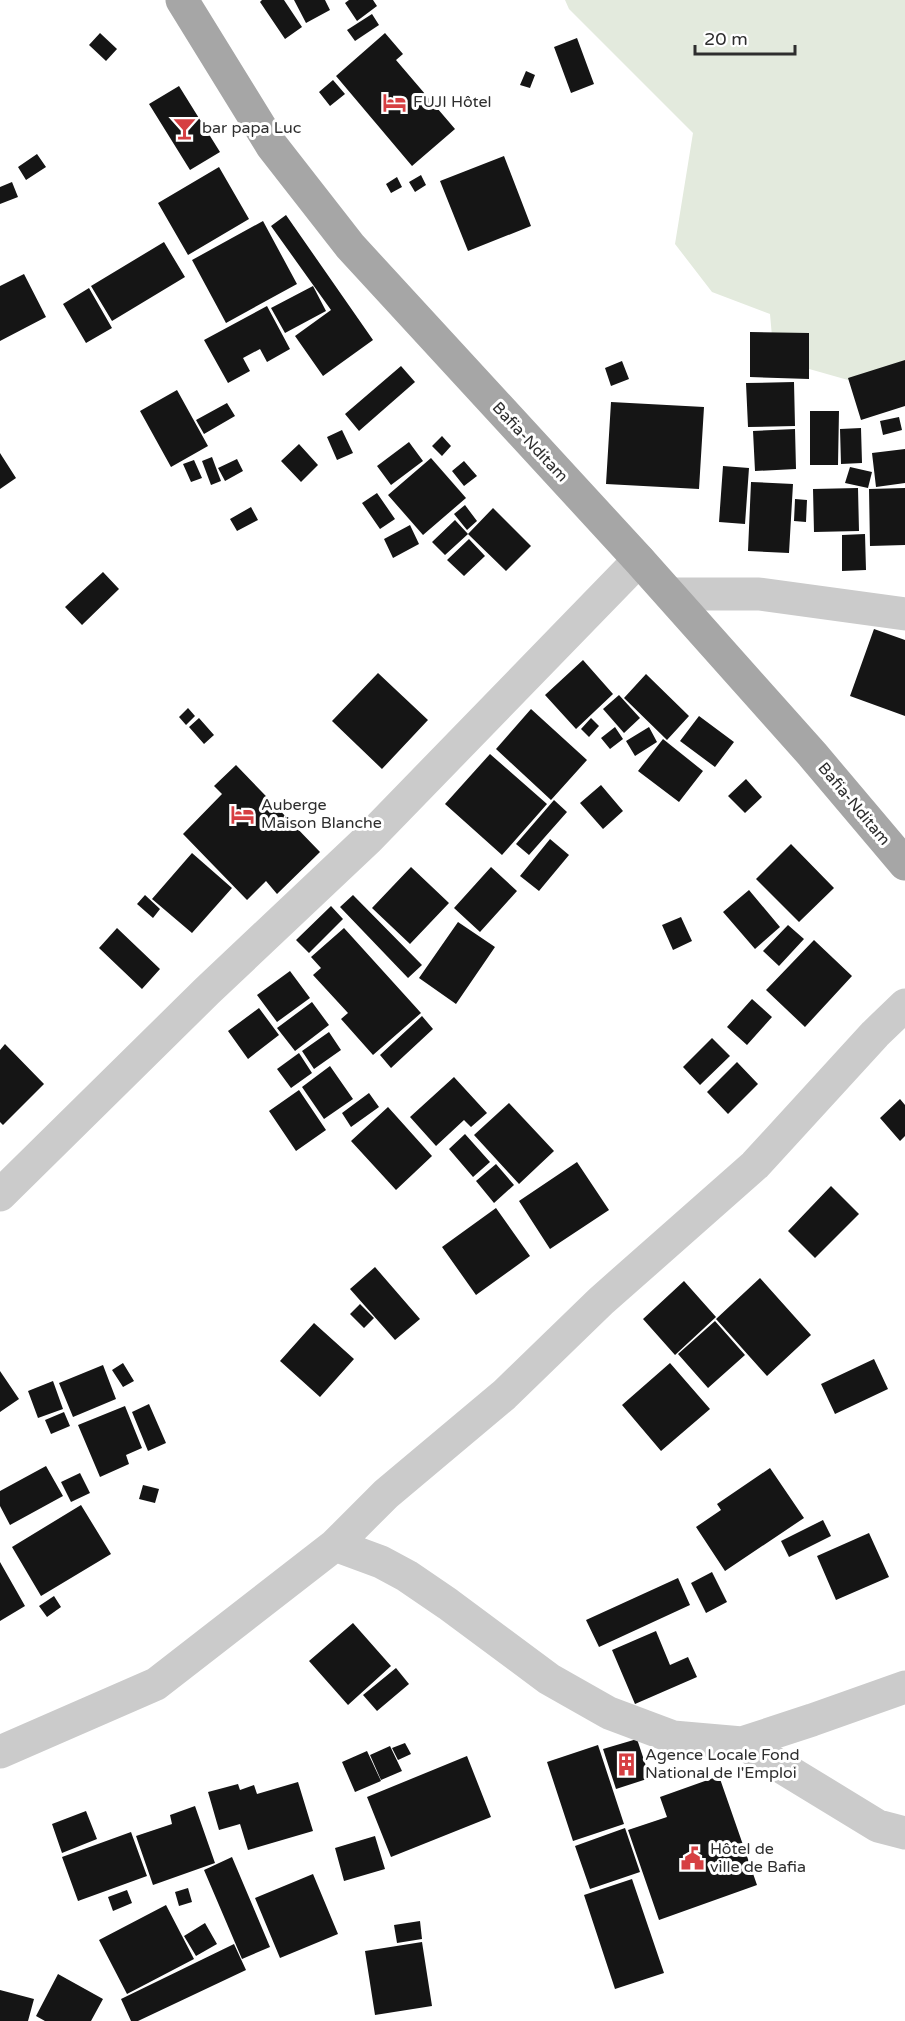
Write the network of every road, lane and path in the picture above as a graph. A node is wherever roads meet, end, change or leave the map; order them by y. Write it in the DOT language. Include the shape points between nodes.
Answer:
graph roads {
  1 [pos="182,0"];
  2 [pos="639,560"];
  3 [pos="670,594"];
  4 [pos="905,614"];
  5 [pos="905,864"];
  6 [pos="905,1005"];
  7 [pos="0,1195"];
  8 [pos="335,1545"];
  9 [pos="905,1687"];
  10 [pos="742,1743"];
  11 [pos="0,1752"];
  12 [pos="905,1833"];
  1 -- 2 [label="main road, Bafia-Nditam" via="272,146 350,246"];
  2 -- 3 [label="main road, Bafia-Nditam"];
  2 -- 7 [label="street" via="368,838"];
  3 -- 4 [label="street" via="759,594"];
  3 -- 5 [label="main road, Bafia-Nditam"];
  6 -- 8 [label="street" via="755,1165 601,1301 504,1395 386,1494"];
  8 -- 10 [label="street" via="407,1576 549,1679 609,1713 673,1737"];
  8 -- 11 [label="street" via="156,1684"];
  9 -- 10 [label="street"];
  10 -- 12 [label="street" via="878,1826"];
}
